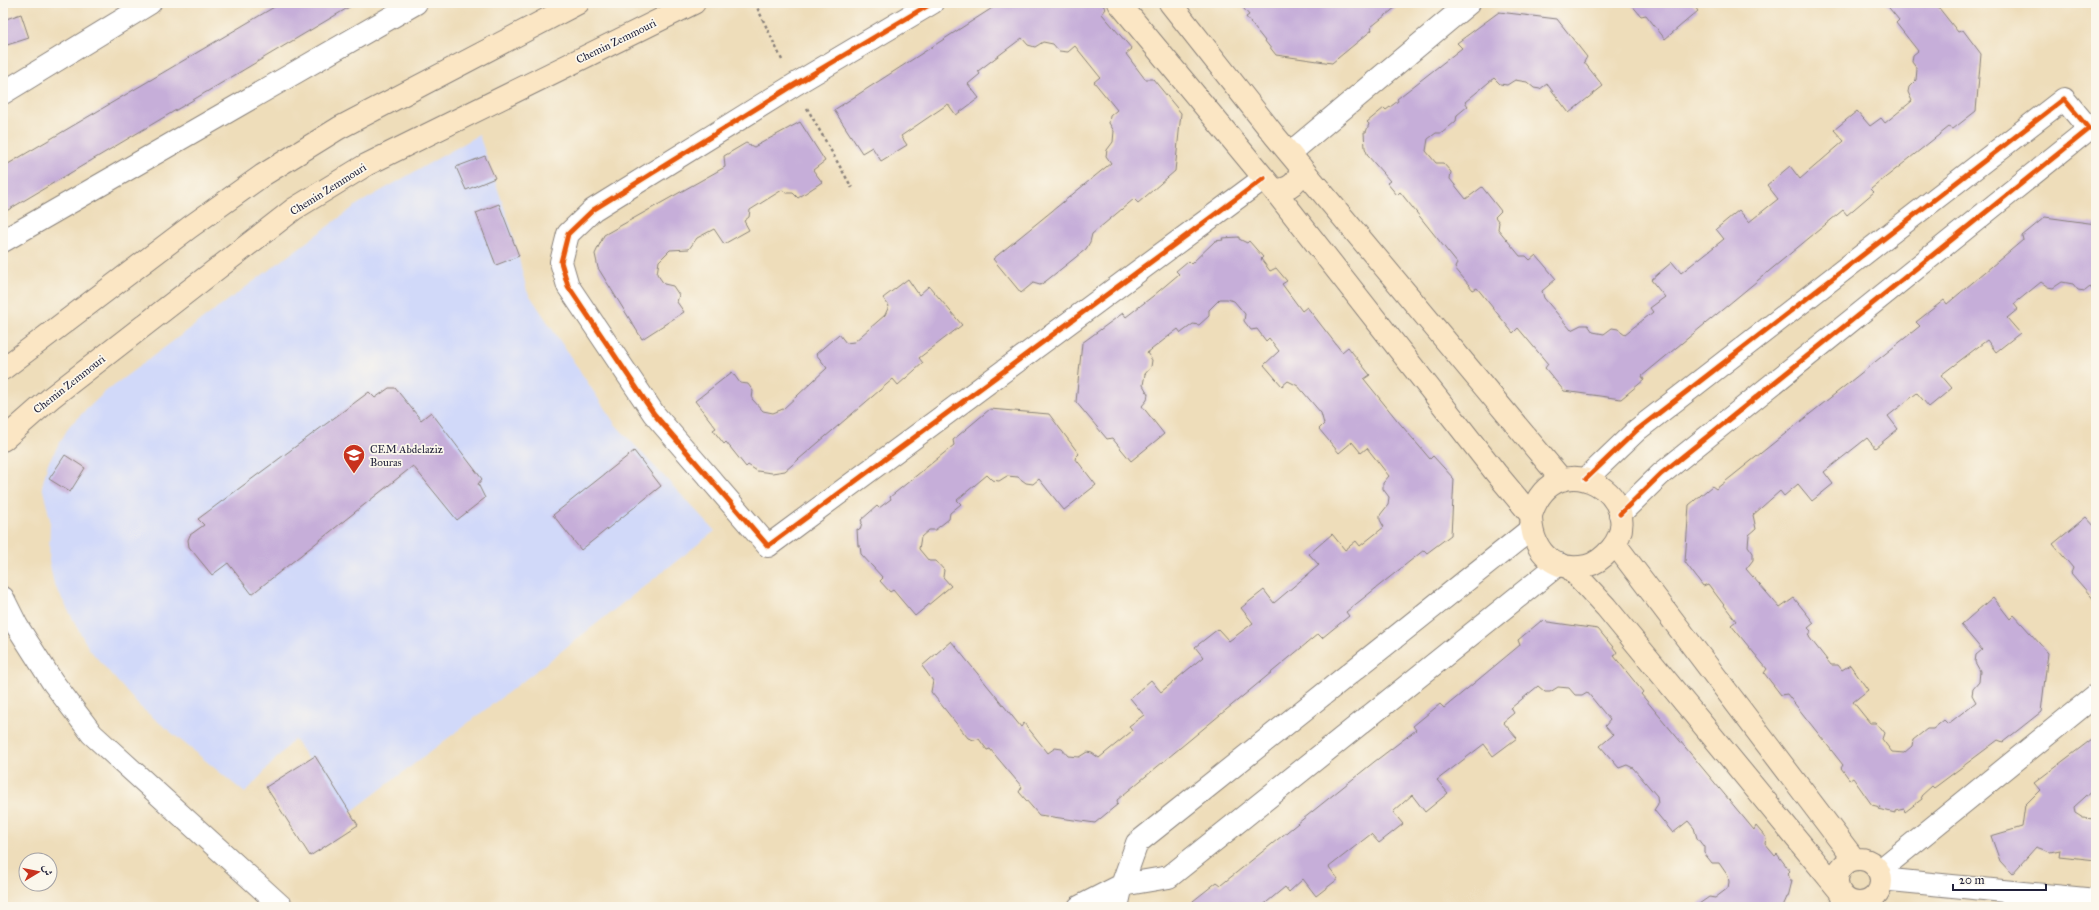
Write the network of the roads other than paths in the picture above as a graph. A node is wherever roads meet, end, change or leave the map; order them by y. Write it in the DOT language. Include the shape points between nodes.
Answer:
graph roads {
  1 [pos="150,3"];
  2 [pos="416,3"];
  3 [pos="578,3"];
  4 [pos="694,3"];
  5 [pos="932,3"];
  6 [pos="1119,3"];
  7 [pos="1170,3"];
  8 [pos="1469,3"];
  9 [pos="3,93"];
  10 [pos="1275,136"];
  11 [pos="1246,155"];
  12 [pos="1296,160"];
  13 [pos="1269,184"];
  14 [pos="3,241"];
  15 [pos="3,369"];
  16 [pos="3,440"];
  17 [pos="1586,479"];
  18 [pos="1562,480"];
  19 [pos="1620,514"];
  20 [pos="1531,522"];
  21 [pos="1615,544"];
  22 [pos="1564,566"];
  23 [pos="3,598"];
  24 [pos="2096,695"];
  25 [pos="1854,859"];
  26 [pos="1880,875"];
  27 [pos="1122,885"];
  28 [pos="2096,900"];
  29 [pos="1847,901"];
  30 [pos="282,907"];
  31 [pos="1079,907"];
  32 [pos="1117,907"];
  1 -- 9 [label="street"];
  2 -- 14 [label="street"];
  3 -- 15 [label="street" via="339,128 263,175"];
  4 -- 16 [label="street, Chemin Zemmouri" via="366,165 294,209 52,397"];
  5 -- 13 [label="street" via="593,210 568,234 561,262 568,286 654,414 768,546"];
  6 -- 11 [label="street"];
  7 -- 10 [label="street"];
  8 -- 12 [label="street"];
  10 -- 11 [label="street" via="1260,137 1248,148"];
  10 -- 12 [label="street"];
  11 -- 13 [label="street"];
  12 -- 13 [label="street" via="1300,174 1290,187 1283,190"];
  12 -- 18 [label="street"];
  13 -- 20 [label="street" via="1486,460"];
  17 -- 18 [label="street"];
  17 -- 19 [label="street" via="1608,491 1616,502"];
  17 -- 19 [label="street" via="1636,430 2064,99 2089,130 1661,474"];
  18 -- 20 [label="street" via="1542,493 1535,503"];
  19 -- 21 [label="street" via="1620,529"];
  20 -- 22 [label="street" via="1540,551"];
  20 -- 27 [label="street" via="1137,843"];
  21 -- 22 [label="street" via="1603,558 1587,566"];
  21 -- 25 [label="street"];
  22 -- 27 [label="street" via="1169,877"];
  22 -- 29 [label="street" via="1606,607"];
  23 -- 30 [label="street" via="17,626 52,681 92,734"];
  24 -- 26 [label="street"];
  25 -- 26 [label="street" via="1868,860 1875,865"];
  25 -- 29 [label="street" via="1847,861 1837,874 1836,881"];
  26 -- 28 [label="street"];
  26 -- 29 [label="street" via="1876,895 1862,903"];
  27 -- 31 [label="street"];
  27 -- 32 [label="street"];
}
